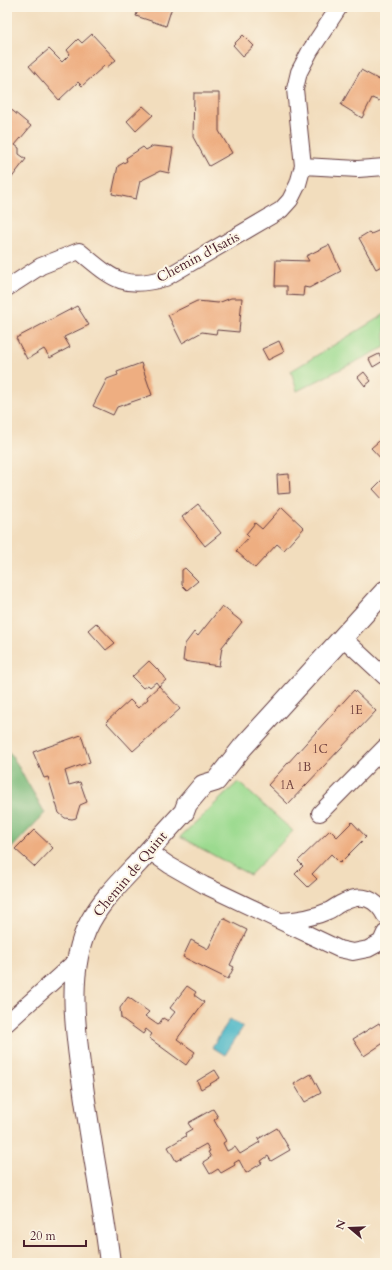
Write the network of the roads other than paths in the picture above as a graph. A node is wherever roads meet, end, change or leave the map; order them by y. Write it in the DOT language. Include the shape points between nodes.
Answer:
graph roads {
  1 [pos="339,7"];
  2 [pos="303,166"];
  3 [pos="385,167"];
  4 [pos="7,288"];
  5 [pos="385,591"];
  6 [pos="343,638"];
  7 [pos="385,677"];
  8 [pos="385,747"];
  9 [pos="320,813"];
  10 [pos="149,851"];
  11 [pos="385,916"];
  12 [pos="282,921"];
  13 [pos="384,940"];
  14 [pos="79,958"];
  15 [pos="7,1023"];
  16 [pos="110,1263"];
  1 -- 2 [label="street, Chemin d'Isatis" via="310,51 299,72 295,89"];
  2 -- 3 [label="street" via="358,169"];
  2 -- 4 [label="street, Chemin d'Isatis" via="290,200 281,210 165,278 148,283 130,284 118,280 79,251 41,266"];
  5 -- 6 [label="street, Chemin de Quint"];
  6 -- 7 [label="street"];
  6 -- 10 [label="street, Chemin de Quint" via="242,748 216,781 203,785 187,804 184,812"];
  8 -- 9 [label="street"];
  10 -- 12 [label="street" via="169,866"];
  10 -- 14 [label="street, Chemin de Quint" via="101,904 83,937"];
  11 -- 12 [label="street" via="380,906 368,899 358,898 344,901 328,911 310,917"];
  12 -- 13 [label="street" via="339,949 352,952 368,949"];
  14 -- 15 [label="street"];
  14 -- 16 [label="street, Chemin de Quint" via="74,992 80,1067"];
}
